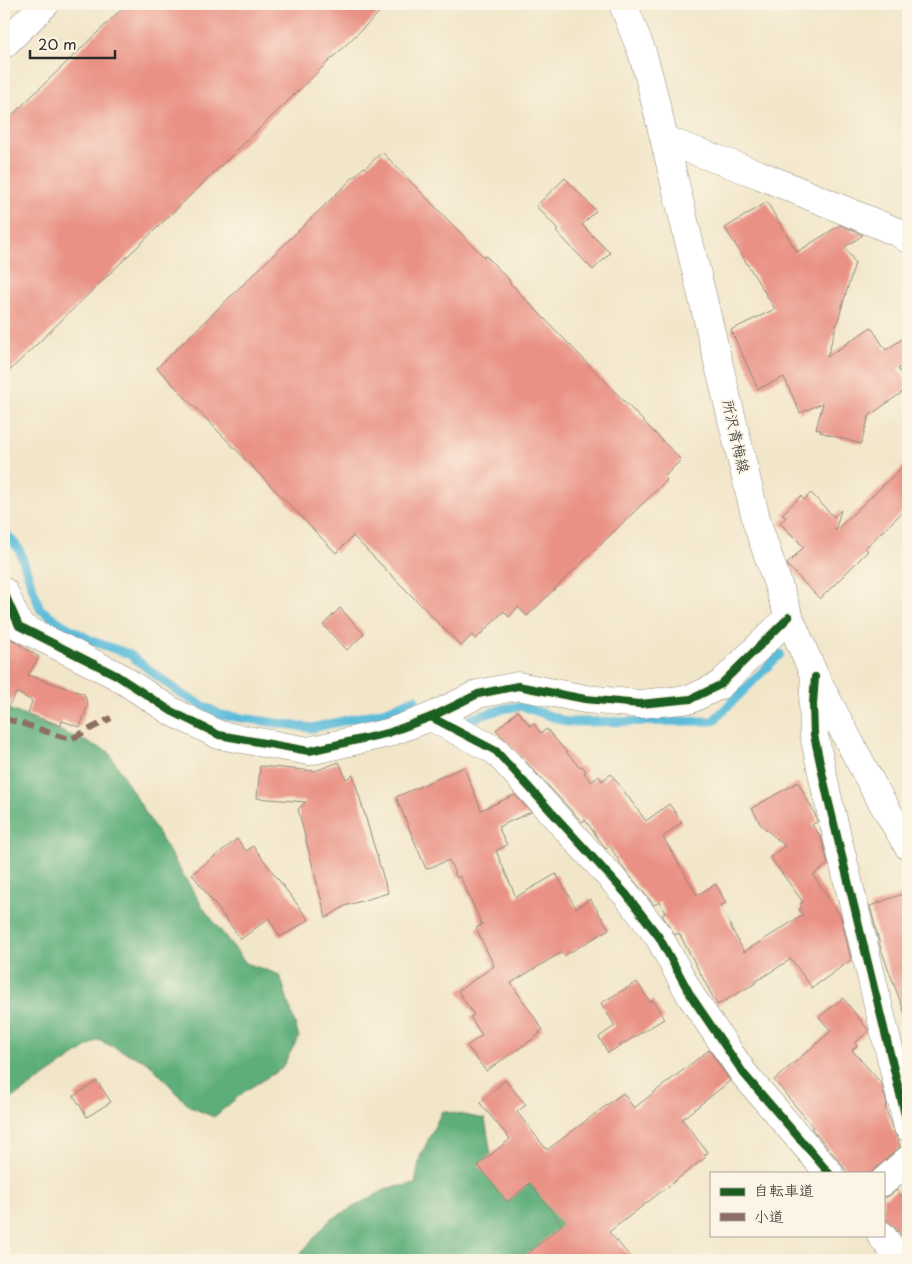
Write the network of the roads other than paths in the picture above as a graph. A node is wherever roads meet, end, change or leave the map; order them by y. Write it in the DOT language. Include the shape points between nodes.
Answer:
graph roads {
  1 [pos="45,4"];
  2 [pos="623,4"];
  3 [pos="4,44"];
  4 [pos="665,140"];
  5 [pos="908,239"];
  6 [pos="4,592"];
  7 [pos="789,617"];
  8 [pos="815,677"];
  9 [pos="431,717"];
  10 [pos="908,846"];
  11 [pos="908,1127"];
  12 [pos="908,1160"];
  13 [pos="828,1172"];
  14 [pos="884,1181"];
  1 -- 3 [label="street"];
  2 -- 4 [label="street, 所沢青梅線" via="642,52"];
  4 -- 5 [label="street" via="760,175"];
  4 -- 7 [label="street, 所沢青梅線" via="757,523"];
  6 -- 9 [label="street" via="19,626 116,675 171,711 219,735 309,751 388,734"];
  7 -- 8 [label="street, 所沢青梅線"];
  7 -- 9 [label="street" via="720,685 691,699 640,704 584,699 518,686 478,694"];
  8 -- 10 [label="street, 所沢青梅線"];
  8 -- 11 [label="street" via="814,735"];
  9 -- 13 [label="street" via="496,751 626,894 659,937 691,996 744,1074"];
  12 -- 14 [label="street"];
}
